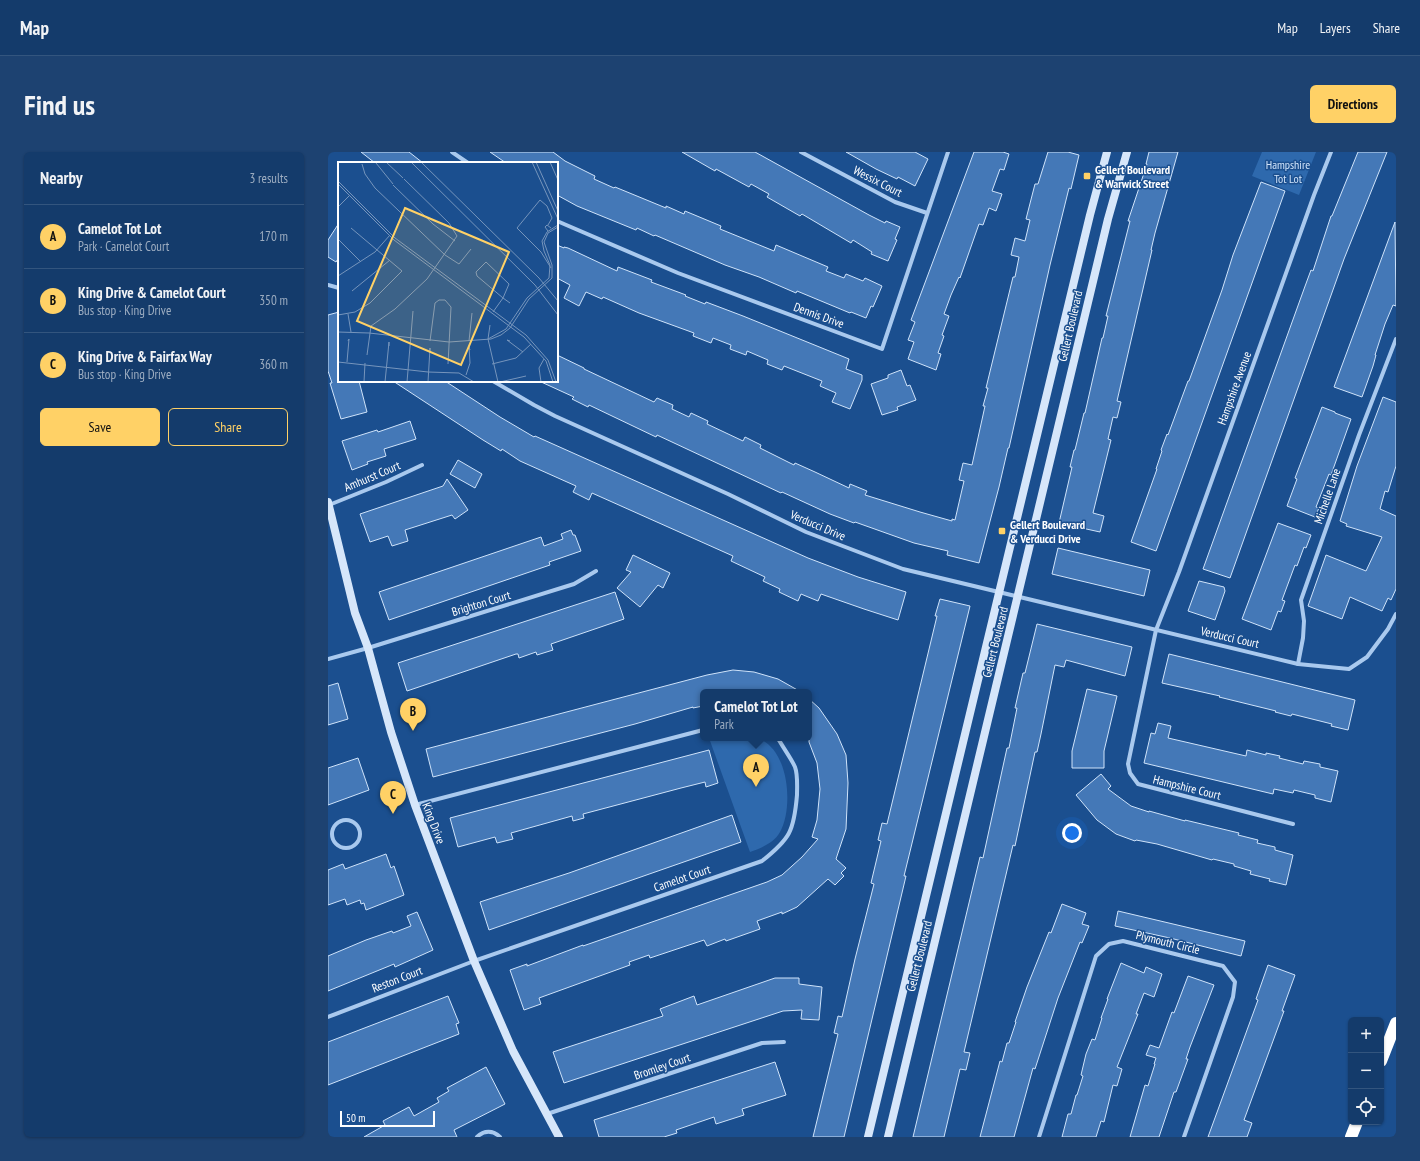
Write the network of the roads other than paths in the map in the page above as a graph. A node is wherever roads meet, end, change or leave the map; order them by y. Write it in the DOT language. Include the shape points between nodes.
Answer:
graph roads {
  1 [pos="452,152"];
  2 [pos="801,152"];
  3 [pos="948,152"];
  4 [pos="1107,152"];
  5 [pos="1127,152"];
  6 [pos="1331,152"];
  7 [pos="467,162"];
  8 [pos="927,213"];
  9 [pos="558,221"];
  10 [pos="328,285"];
  11 [pos="338,288"];
  12 [pos="1396,339"];
  13 [pos="495,382"];
  14 [pos="422,465"];
  15 [pos="328,503"];
  16 [pos="596,571"];
  17 [pos="1000,592"];
  18 [pos="1018,597"];
  19 [pos="1396,614"];
  20 [pos="1156,630"];
  21 [pos="368,648"];
  22 [pos="328,659"];
  23 [pos="1298,664"];
  24 [pos="700,731"];
  25 [pos="780,741"];
  26 [pos="415,806"];
  27 [pos="1293,824"];
  28 [pos="333,839"];
  29 [pos="328,840"];
  30 [pos="474,960"];
  31 [pos="328,1017"];
  32 [pos="1396,1023"];
  33 [pos="784,1042"];
  34 [pos="1384,1053"];
  35 [pos="547,1114"];
  36 [pos="1356,1125"];
  37 [pos="477,1137"];
  38 [pos="500,1137"];
  39 [pos="559,1137"];
  40 [pos="868,1137"];
  41 [pos="888,1137"];
  42 [pos="1039,1137"];
  43 [pos="1184,1137"];
  44 [pos="1351,1137"];
  1 -- 7 [label="street"];
  2 -- 8 [label="street, Wessix Court" via="894,202"];
  3 -- 8 [label="street, Dennis Drive"];
  4 -- 17 [label="main road, Gellert Boulevard"];
  5 -- 18 [label="main road, Gellert Boulevard" via="1108,219"];
  6 -- 20 [label="street, Hampshire Avenue"];
  8 -- 9 [label="street, Dennis Drive" via="882,349 678,273"];
  10 -- 11 [label="street"];
  12 -- 23 [label="street, Michelle Lane" via="1300,600 1304,621"];
  13 -- 17 [label="street, Verducci Drive" via="555,416 806,532 903,569"];
  14 -- 15 [label="street, Amhurst Court" via="386,482"];
  15 -- 21 [label="main road, King Drive" via="355,613"];
  16 -- 21 [label="street, Brighton Court" via="574,584"];
  17 -- 18 [label="street, Verducci Drive"];
  17 -- 40 [label="main road, Gellert Boulevard"];
  18 -- 20 [label="street, Verducci Drive"];
  18 -- 41 [label="main road, Gellert Boulevard"];
  19 -- 23 [label="street, Verducci Court" via="1367,657 1349,669"];
  20 -- 23 [label="street, Verducci Court"];
  20 -- 27 [label="street, Hampshire Court" via="1128,764 1130,773 1138,784"];
  21 -- 22 [label="street, Brighton Court"];
  21 -- 26 [label="main road, King Drive"];
  24 -- 26 [label="street"];
  25 -- 30 [label="street, Camelot Court" via="795,768 796,810 792,827 784,841 762,861"];
  26 -- 30 [label="main road, King Drive"];
  28 -- 28 [label="street" via="340,846 351,847 358,840 359,830 352,822 342,821 334,828"];
  28 -- 29 [label="street"];
  30 -- 31 [label="street, Reston Court"];
  30 -- 35 [label="main road, King Drive" via="513,1051"];
  32 -- 34 [label="highway"];
  33 -- 35 [label="street, Bromley Court" via="762,1042"];
  35 -- 39 [label="main road, King Drive"];
  36 -- 44 [label="highway"];
  37 -- 38 [label="street" via="492,1132"];
  42 -- 43 [label="street, Plymouth Circle" via="1096,956 1109,944 1123,941 1223,966 1235,982 1233,997"];
}
